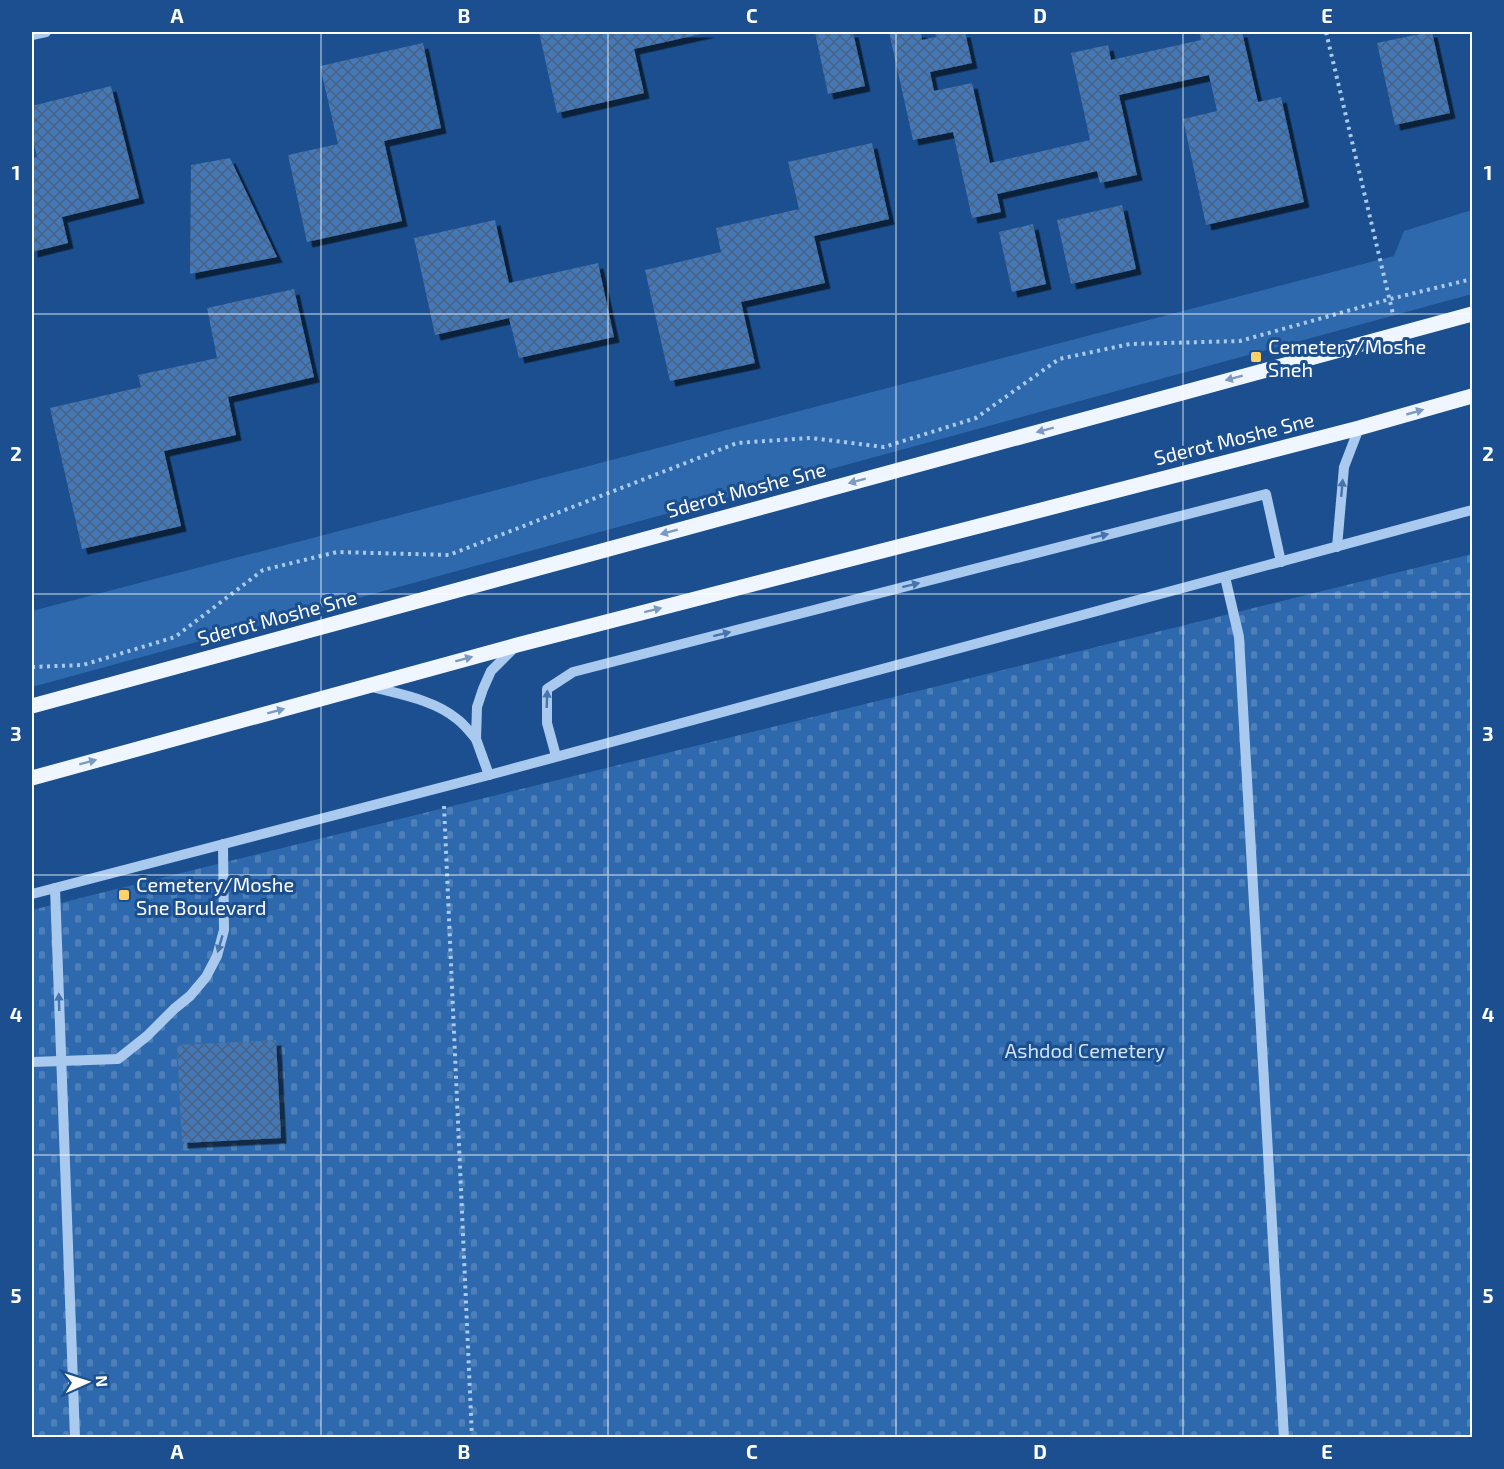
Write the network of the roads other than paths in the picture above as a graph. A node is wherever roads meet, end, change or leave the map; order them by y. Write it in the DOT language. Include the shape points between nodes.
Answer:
graph roads {
  1 [pos="46,32"];
  2 [pos="32,35"];
  3 [pos="1473,314"];
  4 [pos="1473,396"];
  5 [pos="1359,428"];
  6 [pos="1473,510"];
  7 [pos="1337,547"];
  8 [pos="1281,562"];
  9 [pos="1225,577"];
  10 [pos="517,645"];
  11 [pos="367,686"];
  12 [pos="32,706"];
  13 [pos="476,739"];
  14 [pos="556,756"];
  15 [pos="489,774"];
  16 [pos="32,778"];
  17 [pos="224,844"];
  18 [pos="55,888"];
  19 [pos="32,894"];
  20 [pos="61,1061"];
  21 [pos="32,1062"];
  22 [pos="75,1437"];
  23 [pos="1284,1437"];
  1 -- 2 [label="street"];
  3 -- 12 [label="main road, Sderot Moshe Sne, one-way"];
  5 -- 4 [label="main road, Sderot Moshe Sne, one-way"];
  7 -- 5 [label="street, one-way" via="1344,467"];
  10 -- 5 [label="main road, Sderot Moshe Sne, one-way"];
  6 -- 7 [label="street"];
  7 -- 8 [label="street"];
  8 -- 9 [label="street"];
  14 -- 8 [label="street, one-way" via="547,723 547,689 573,672 1266,494"];
  9 -- 14 [label="street"];
  9 -- 23 [label="street" via="1239,638"];
  11 -- 10 [label="main road, Sderot Moshe Sne, one-way"];
  10 -- 13 [label="street" via="491,671 483,689 477,707"];
  11 -- 13 [label="street" via="438,707 457,719"];
  16 -- 11 [label="main road, Sderot Moshe Sne, one-way"];
  13 -- 15 [label="street"];
  14 -- 15 [label="street"];
  15 -- 17 [label="street"];
  17 -- 18 [label="street"];
  17 -- 20 [label="street, one-way" via="224,930 206,977 118,1059"];
  18 -- 19 [label="street"];
  20 -- 18 [label="street, one-way"];
  20 -- 21 [label="street"];
  20 -- 22 [label="street"];
}
